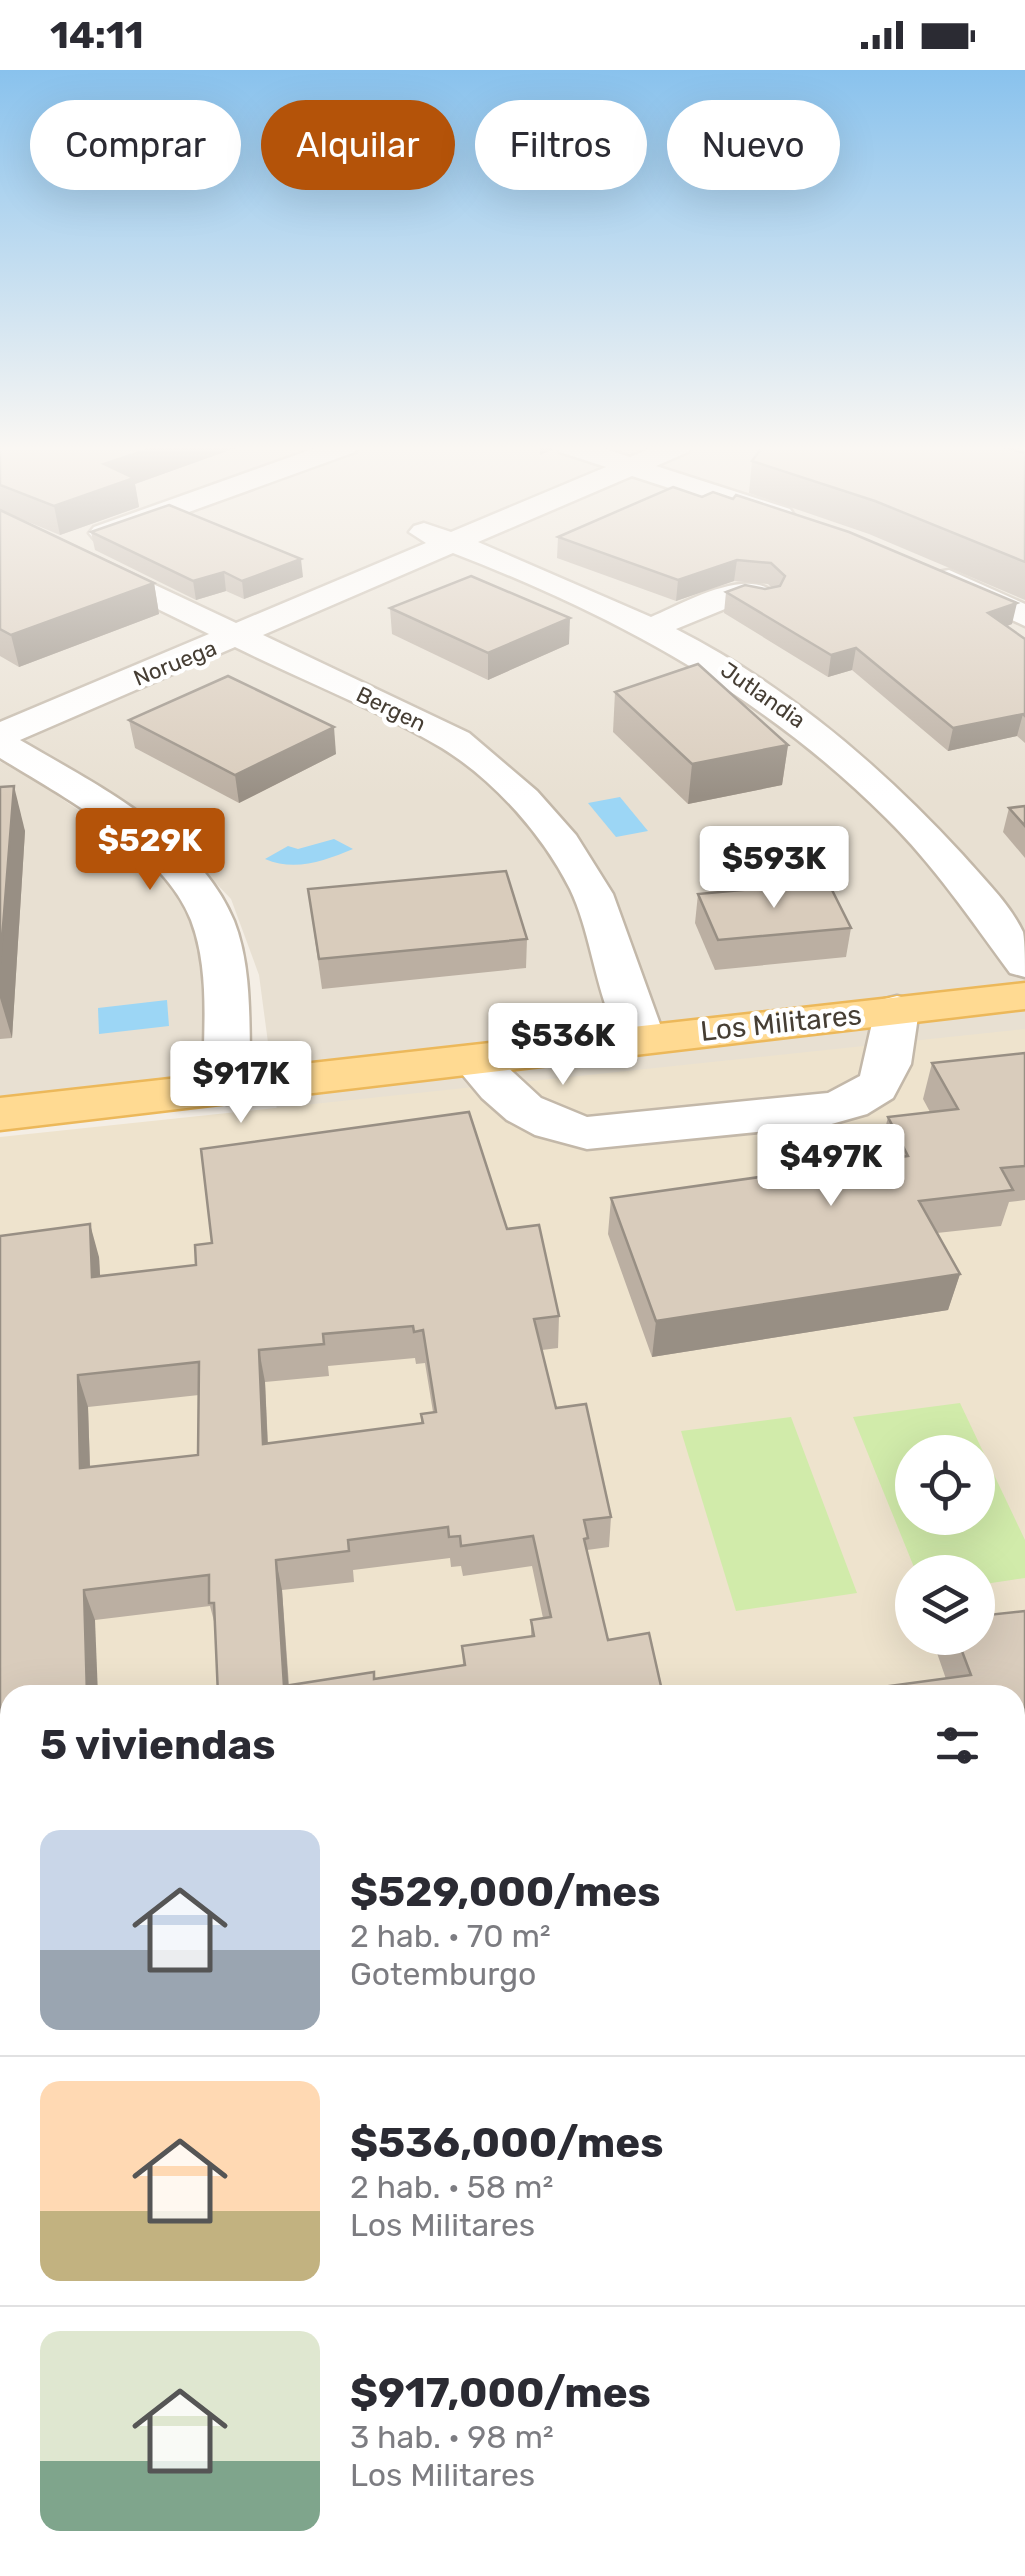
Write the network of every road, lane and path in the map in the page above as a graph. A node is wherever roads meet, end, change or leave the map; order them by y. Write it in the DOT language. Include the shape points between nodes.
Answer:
graph roads {
  1 [pos="89,563"];
  2 [pos="385,563"];
  3 [pos="505,563"];
  4 [pos="920,565"];
  5 [pos="763,598"];
  6 [pos="1025,616"];
  7 [pos="654,627"];
  8 [pos="240,636"];
  9 [pos="0,735"];
  10 [pos="0,743"];
  11 [pos="1025,964"];
  12 [pos="1025,996"];
  13 [pos="897,1010"];
  14 [pos="642,1038"];
  15 [pos="474,1062"];
  16 [pos="226,1089"];
  17 [pos="0,1114"];
  1 -- 8 [label="street, Bergen"];
  2 -- 8 [label="street, Noruega"];
  3 -- 7 [label="street, Jutlandia"];
  4 -- 6 [label="street"];
  5 -- 7 [label="street" via="740,591"];
  7 -- 11 [label="street, Jutlandia" via="787,710 872,780 953,865"];
  8 -- 9 [label="street, Noruega"];
  8 -- 14 [label="street, Bergen" via="456,741 521,794 590,888"];
  10 -- 16 [label="street" via="144,839 196,893 212,918 220,950"];
  12 -- 13 [label="main road, Los Militares"];
  13 -- 14 [label="main road, Los Militares"];
  13 -- 15 [label="street" via="883,1082 862,1102 828,1109 588,1133 536,1118 506,1098"];
  14 -- 15 [label="main road, Los Militares"];
  15 -- 16 [label="main road, Los Militares"];
  16 -- 17 [label="main road, Los Militares"];
}
